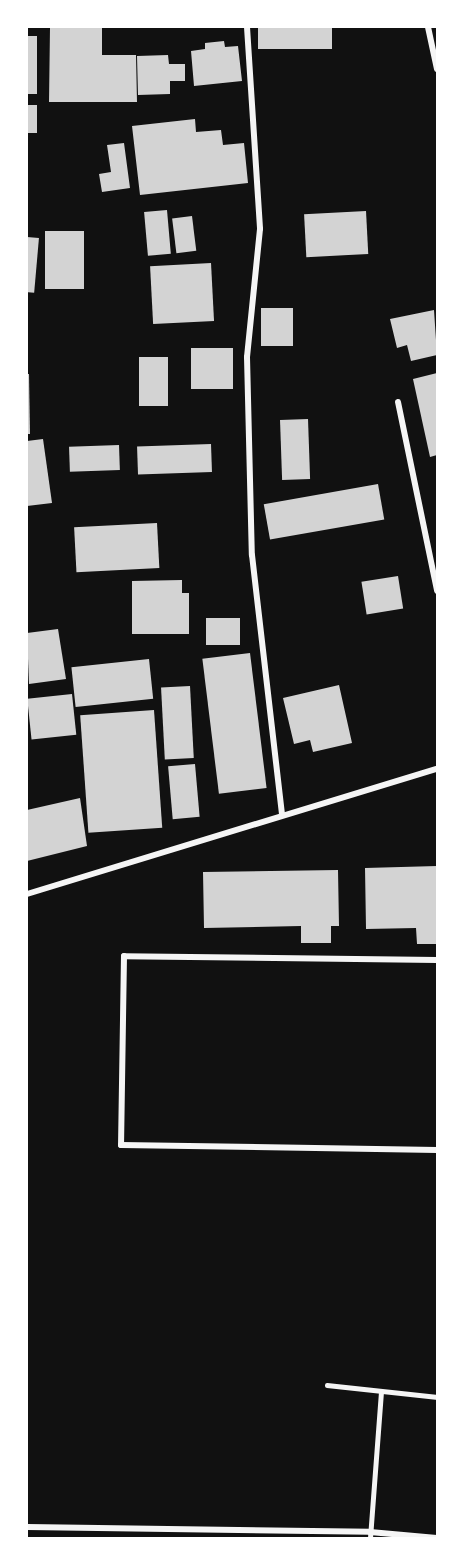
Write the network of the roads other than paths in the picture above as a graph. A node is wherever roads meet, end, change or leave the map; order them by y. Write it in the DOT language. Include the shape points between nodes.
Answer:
graph roads {
  1 [pos="247,27"];
  2 [pos="428,27"];
  3 [pos="437,69"];
  4 [pos="398,402"];
  5 [pos="437,591"];
  6 [pos="437,769"];
  7 [pos="282,815"];
  8 [pos="27,894"];
  9 [pos="437,960"];
  10 [pos="437,1150"];
  11 [pos="327,1386"];
  12 [pos="381,1392"];
  13 [pos="437,1397"];
  14 [pos="27,1527"];
  15 [pos="370,1535"];
  16 [pos="437,1538"];
  1 -- 7 [label="street" via="260,230 247,357 252,555"];
  2 -- 3 [label="street"];
  4 -- 5 [label="street"];
  6 -- 7 [label="street"];
  7 -- 8 [label="street"];
  9 -- 10 [label="street" via="124,956 121,1145"];
  11 -- 12 [label="lane"];
  12 -- 13 [label="lane"];
  12 -- 15 [label="lane"];
  14 -- 15 [label="street"];
  15 -- 16 [label="street"];
}
